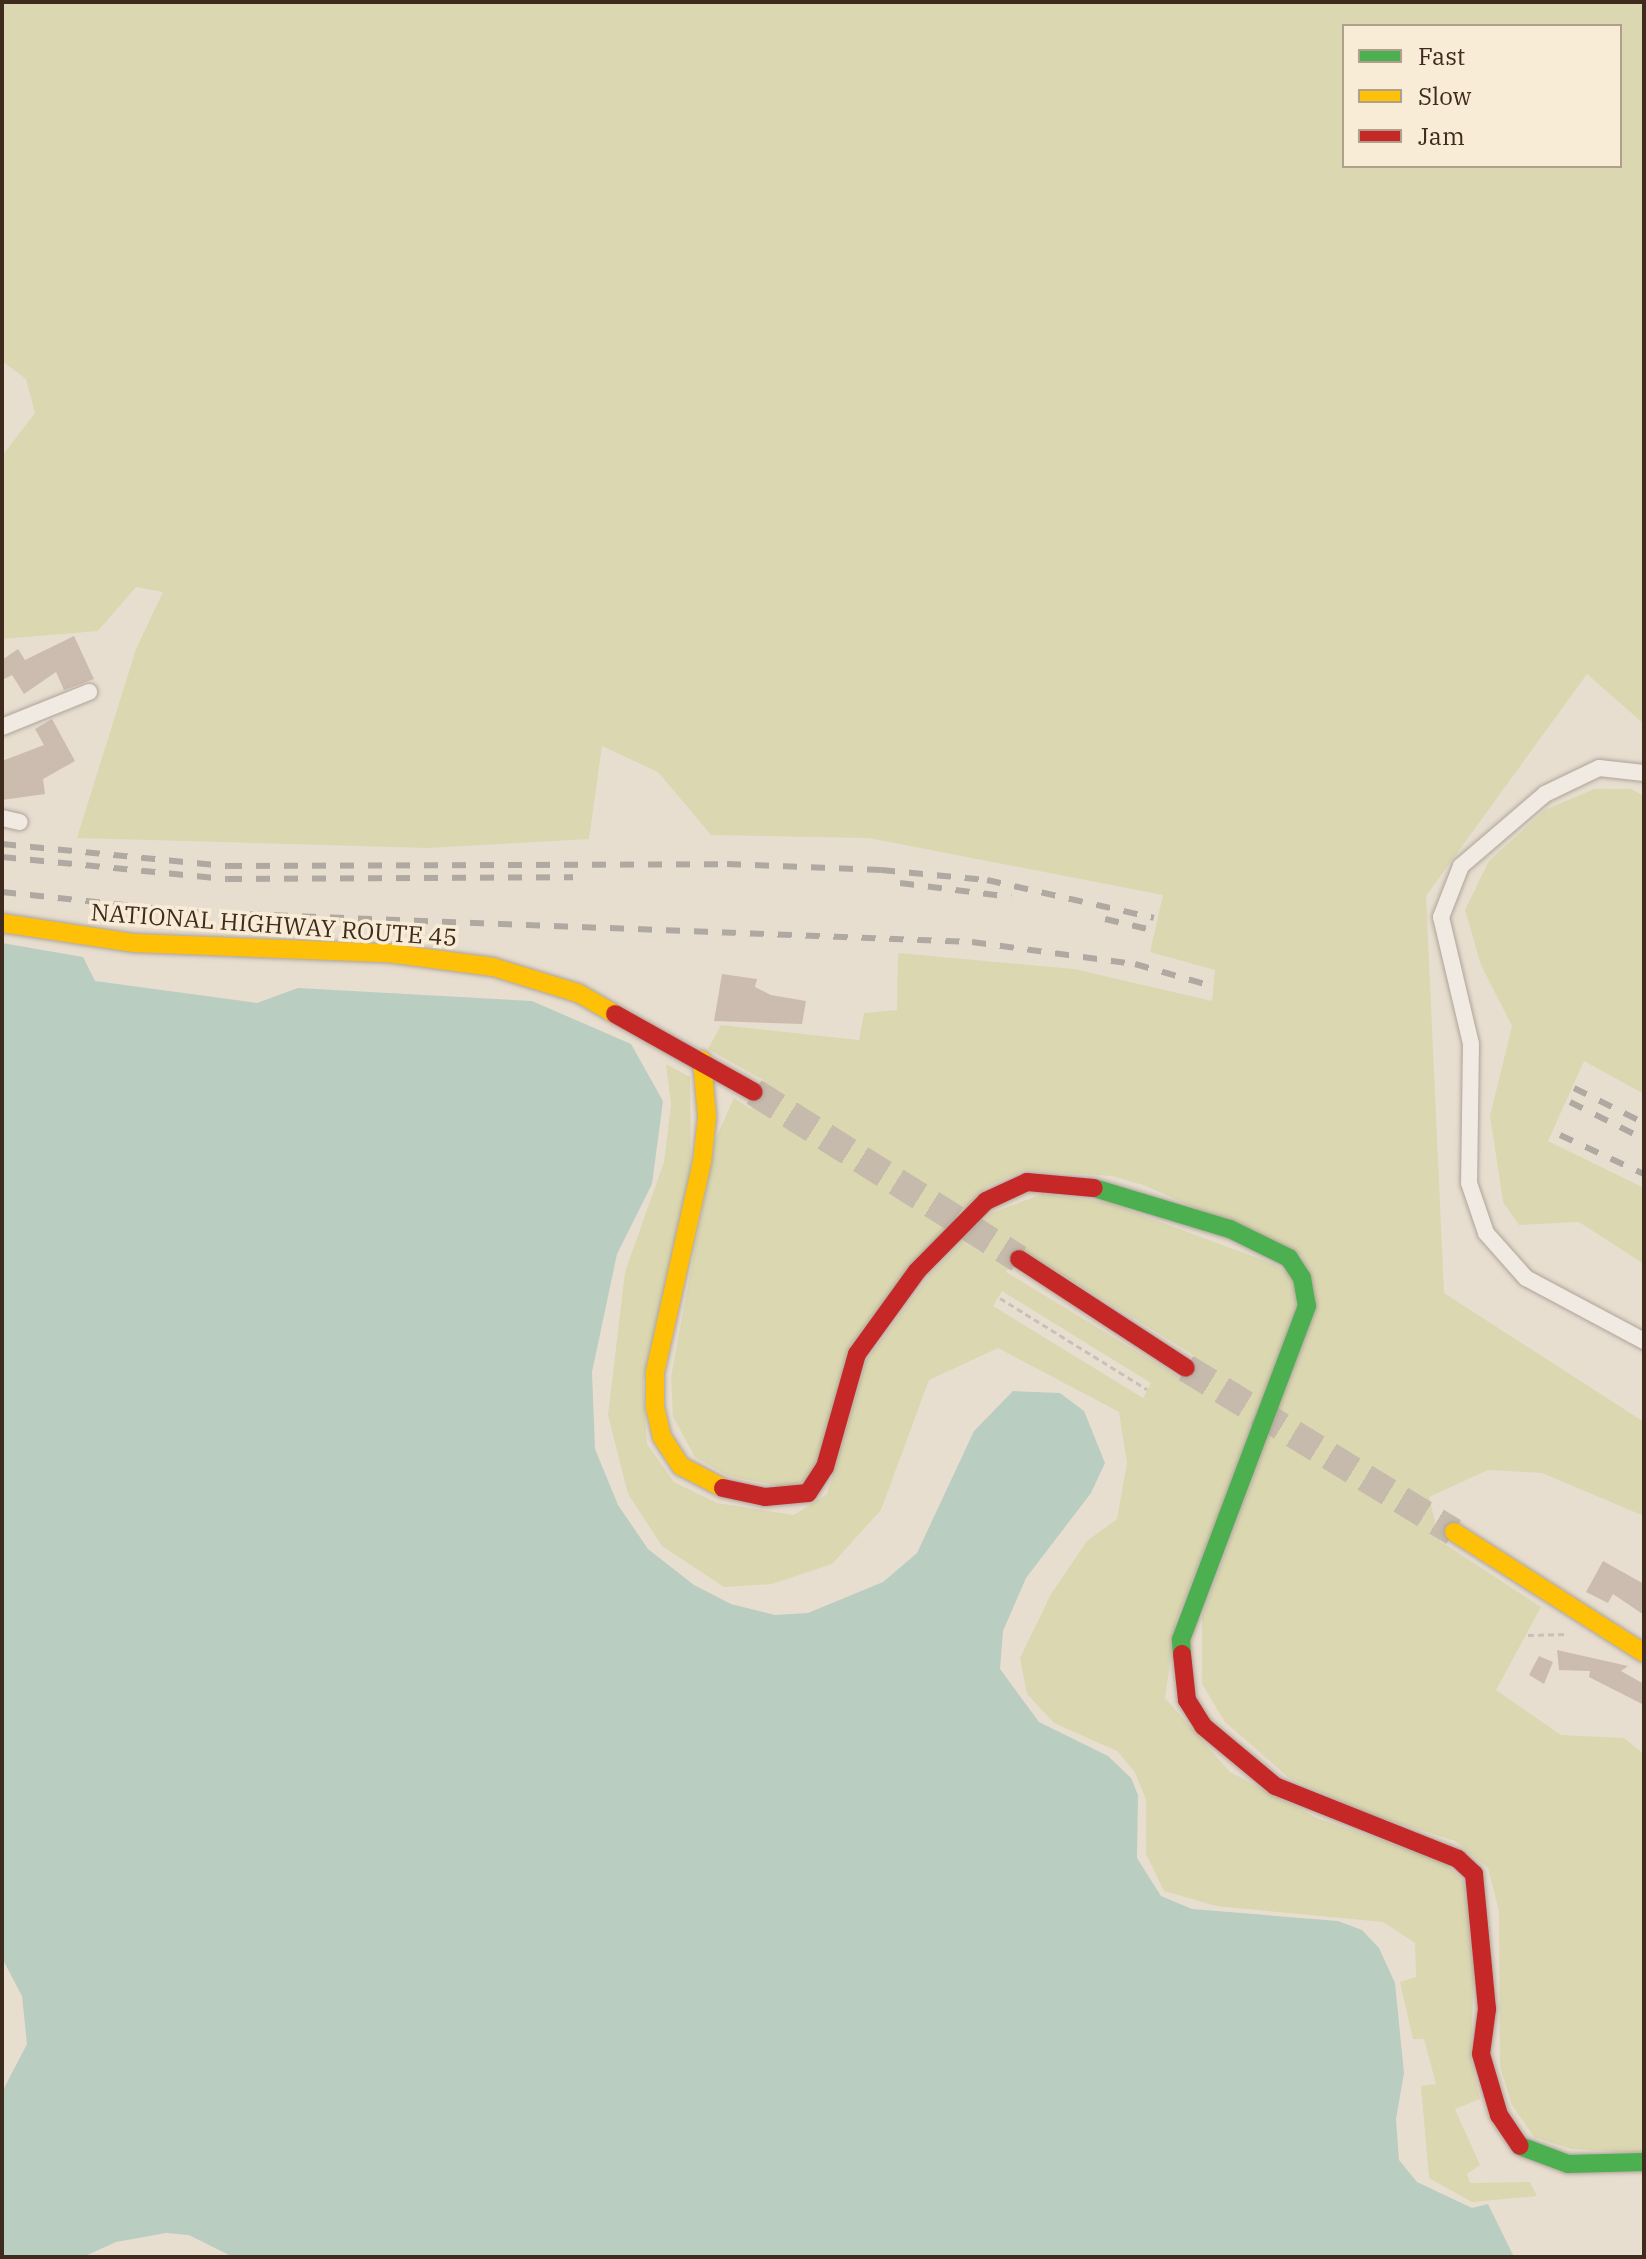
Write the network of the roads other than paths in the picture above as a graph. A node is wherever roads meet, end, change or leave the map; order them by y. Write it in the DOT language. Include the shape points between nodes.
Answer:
graph roads {
  1 [pos="89,692"];
  2 [pos="2,727"];
  3 [pos="1644,773"];
  4 [pos="2,818"];
  5 [pos="20,822"];
  6 [pos="2,923"];
  7 [pos="702,1060"];
  8 [pos="754,1092"];
  9 [pos="1019,1259"];
  10 [pos="1644,1341"];
  11 [pos="1186,1368"];
  12 [pos="1454,1532"];
  13 [pos="1644,1653"];
  14 [pos="1644,2162"];
  1 -- 2 [label="street"];
  3 -- 10 [label="street" via="1599,768 1545,794 1461,866 1441,917 1471,1044 1468,1169 1486,1233 1526,1278"];
  4 -- 5 [label="street"];
  6 -- 7 [label="main road, NATIONAL HIGHWAY ROUTE 45" via="135,943 449,958 578,993"];
  7 -- 8 [label="main road, NATIONAL HIGHWAY ROUTE 45"];
  7 -- 14 [label="main road" via="707,1117 702,1162 655,1372 655,1407 662,1437 681,1466 714,1486 765,1497 808,1493 825,1467 857,1354 937,1251 986,1201 1027,1182 1109,1189 1230,1229 1289,1258 1302,1278 1307,1306 1181,1640 1187,1700 1203,1726 1275,1786 1458,1859 1474,1874 1482,1911 1487,2009 1481,2054 1499,2115 1522,2149 1568,2164"];
  9 -- 11 [label="main road"];
  12 -- 13 [label="main road"];
}
